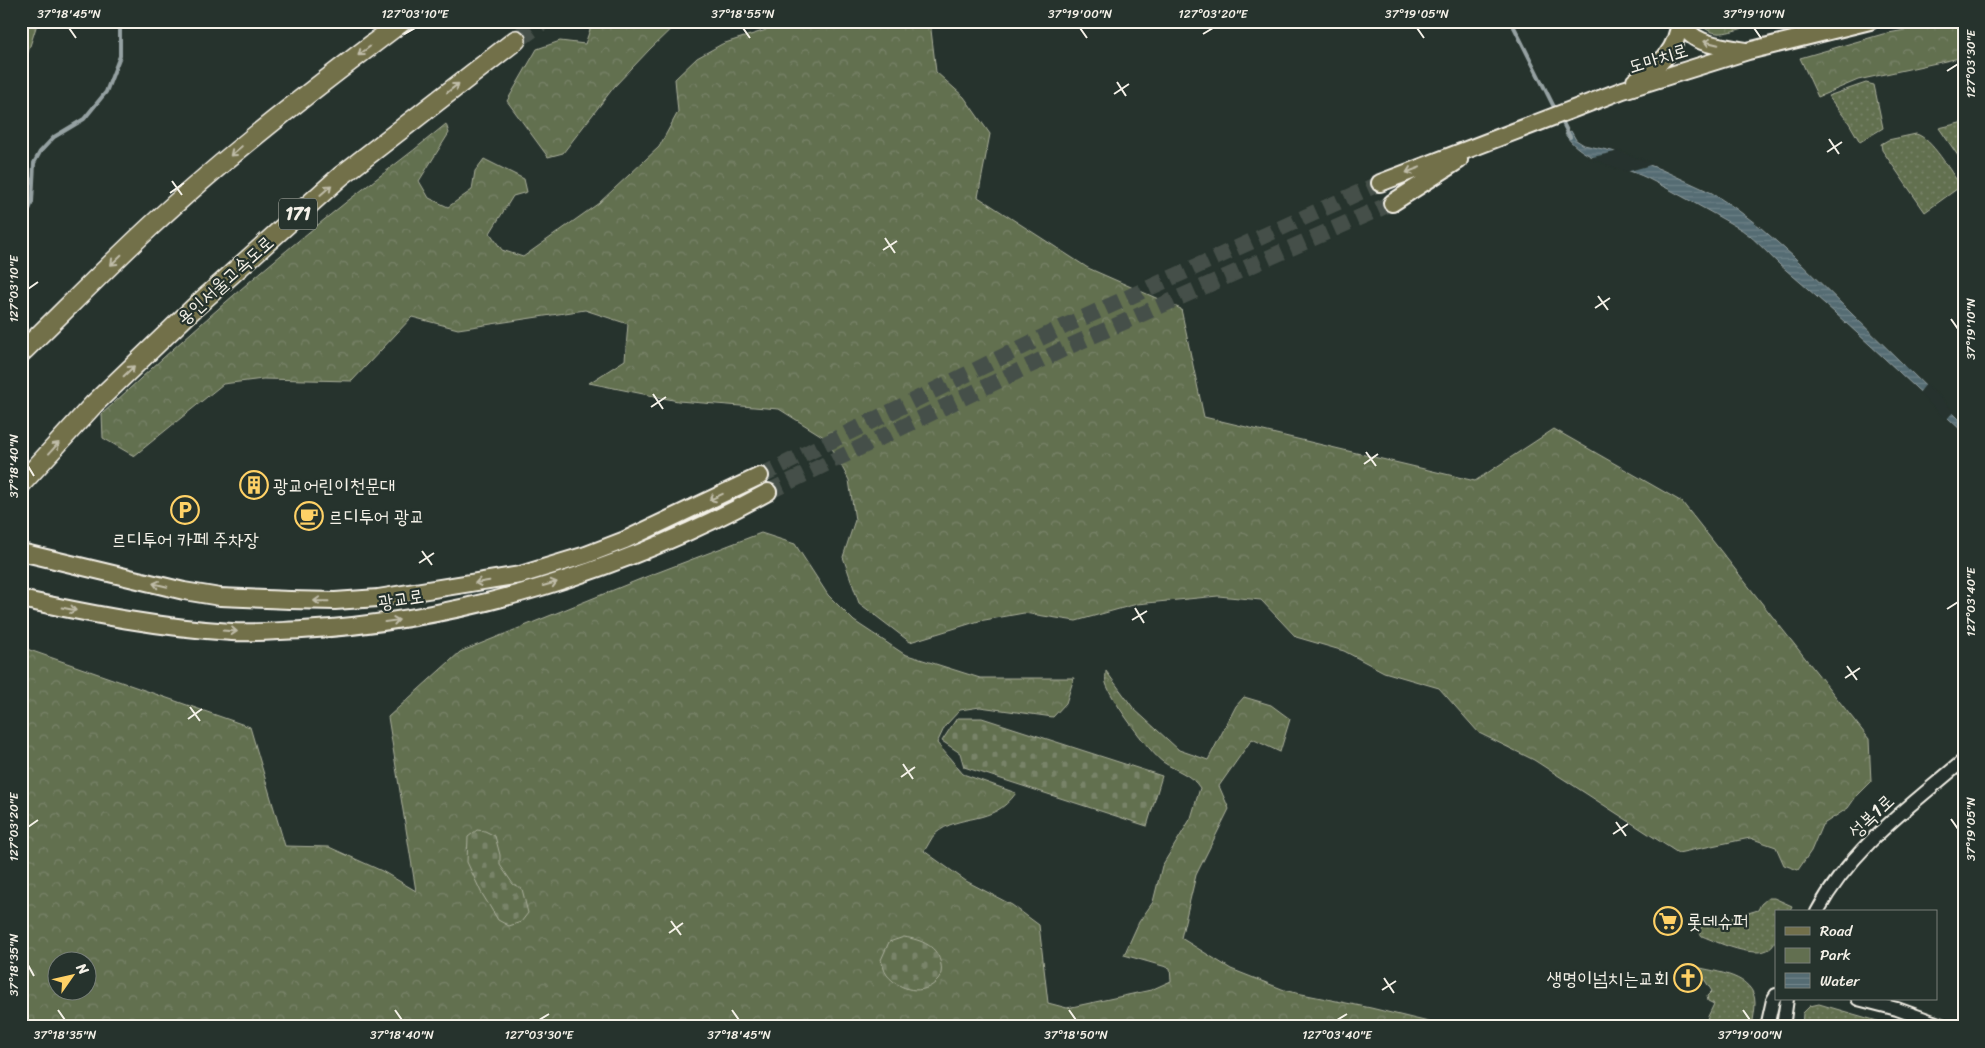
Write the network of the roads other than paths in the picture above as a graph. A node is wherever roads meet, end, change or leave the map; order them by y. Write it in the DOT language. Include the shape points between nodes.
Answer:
graph roads {
  1 [pos="403,21"];
  2 [pos="1681,21"];
  3 [pos="1870,21"];
  4 [pos="516,40"];
  5 [pos="1748,51"];
  6 [pos="1623,90"];
  7 [pos="1491,139"];
  8 [pos="1380,183"];
  9 [pos="1392,203"];
  10 [pos="21,353"];
  11 [pos="760,476"];
  12 [pos="21,484"];
  13 [pos="768,492"];
  14 [pos="21,552"];
  15 [pos="21,599"];
  16 [pos="1964,760"];
  17 [pos="1818,910"];
  18 [pos="1775,999"];
  19 [pos="1787,1000"];
  20 [pos="1862,1000"];
  21 [pos="1767,1027"];
  22 [pos="1783,1027"];
  23 [pos="1947,1027"];
  1 -- 10 [label="highway, one-way" via="234,153 149,228"];
  5 -- 2 [label="main road, one-way" via="1695,39"];
  2 -- 6 [label="main road" via="1672,50"];
  3 -- 5 [label="main road, 도마치로"];
  12 -- 4 [label="highway, 용인서울고속도로 / 171, one-way" via="94,404 194,308 341,176"];
  5 -- 6 [label="main road, 도마치로"];
  6 -- 7 [label="main road, 도마치로"];
  7 -- 8 [label="main road, one-way"];
  7 -- 9 [label="main road"];
  11 -- 14 [label="main road, 광교로, one-way" via="586,555 520,575 378,598 335,601 220,597"];
  15 -- 13 [label="main road, 광교로, one-way" via="70,610 231,632 328,628 393,621 495,600 600,568"];
  16 -- 17 [label="street, 성복1로" via="1864,846 1846,866"];
  18 -- 21 [label="street"];
  19 -- 22 [label="street"];
  20 -- 23 [label="street"];
}
